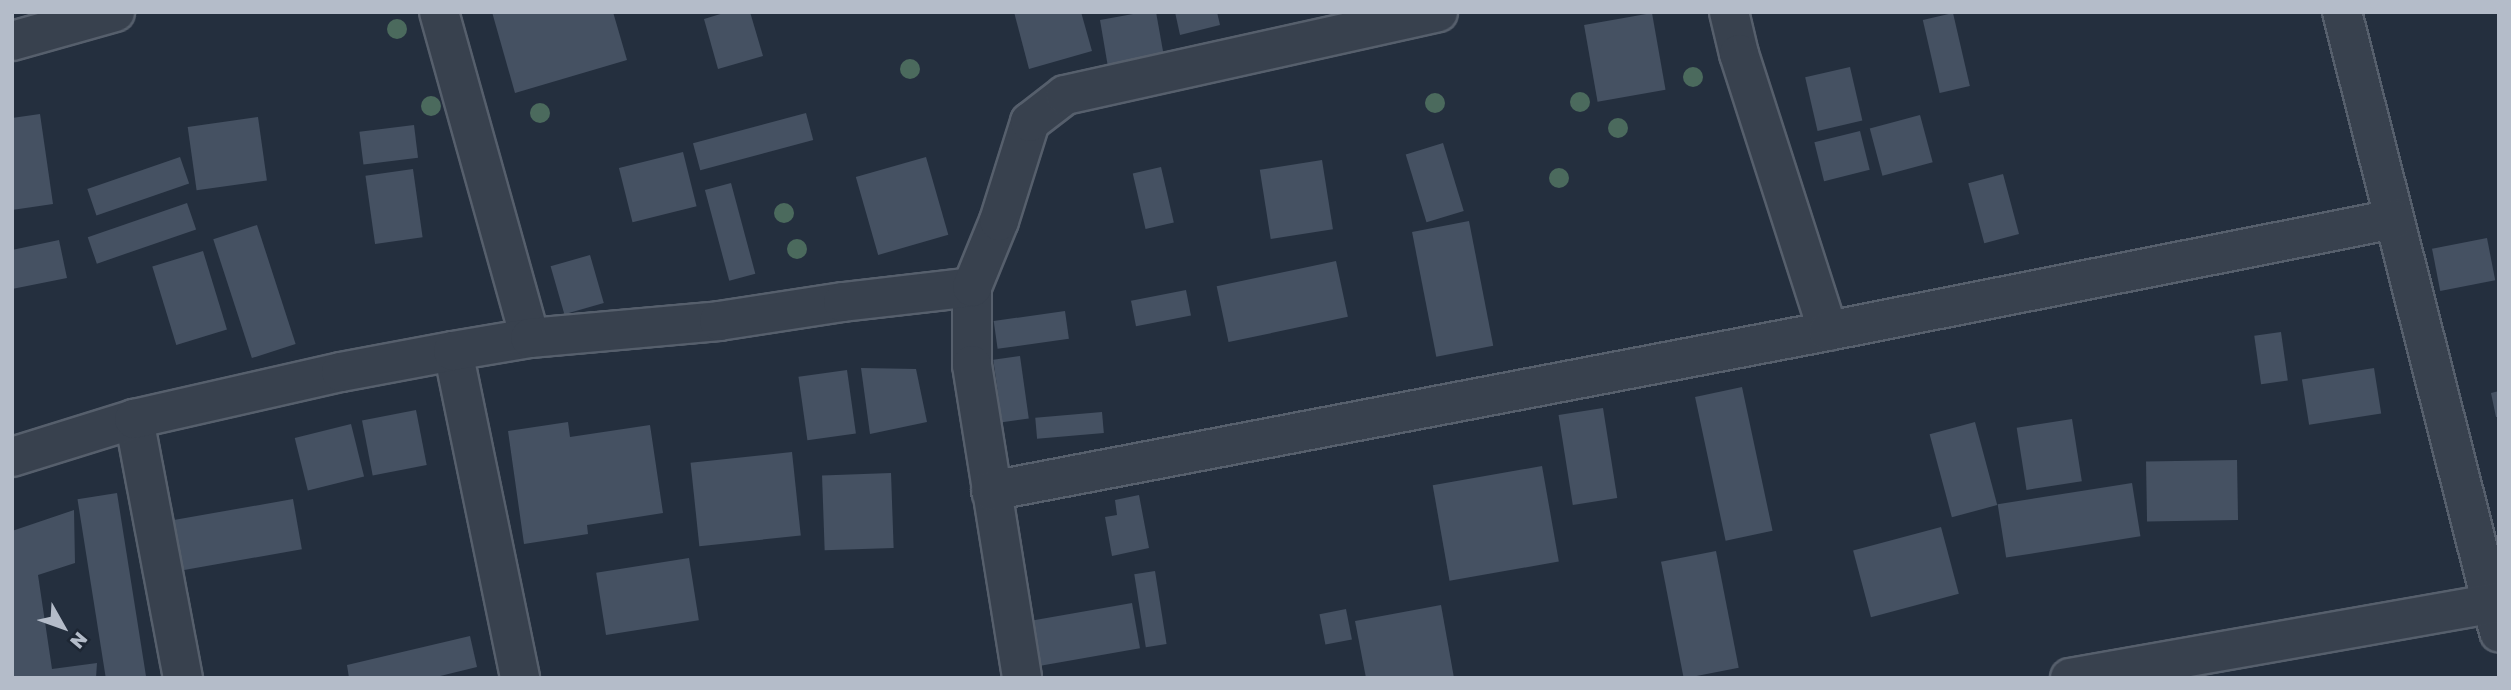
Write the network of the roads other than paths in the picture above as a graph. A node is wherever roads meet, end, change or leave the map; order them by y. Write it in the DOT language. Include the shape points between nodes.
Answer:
graph roads {
  1 [pos="115,12"];
  2 [pos="439,12"];
  3 [pos="1438,12"];
  4 [pos="1729,12"];
  5 [pos="2342,12"];
  6 [pos="12,41"];
  7 [pos="2394,219"];
  8 [pos="971,287"];
  9 [pos="1828,331"];
  10 [pos="530,338"];
  11 [pos="453,351"];
  12 [pos="134,419"];
  13 [pos="12,457"];
  14 [pos="991,491"];
  15 [pos="2497,613"];
  16 [pos="2210,665"];
  17 [pos="183,678"];
  18 [pos="520,678"];
  19 [pos="1022,678"];
  20 [pos="2070,678"];
  1 -- 6 [label="street"];
  2 -- 10 [label="street"];
  3 -- 8 [label="street" via="1065,95 1030,122 999,221"];
  4 -- 9 [label="street"];
  5 -- 7 [label="street"];
  7 -- 9 [label="street"];
  7 -- 15 [label="street"];
  8 -- 10 [label="street" via="719,321"];
  8 -- 14 [label="street" via="972,365"];
  9 -- 14 [label="street"];
  10 -- 11 [label="street"];
  11 -- 12 [label="street"];
  11 -- 18 [label="street"];
  12 -- 13 [label="street"];
  12 -- 17 [label="street"];
  14 -- 19 [label="street"];
  15 -- 16 [label="street"];
  16 -- 20 [label="street"];
}
